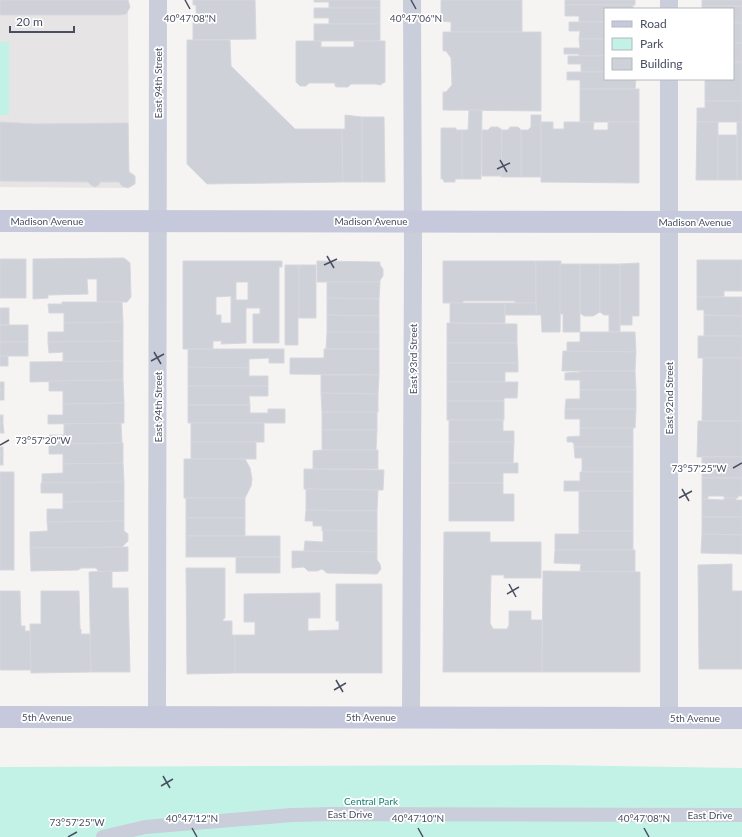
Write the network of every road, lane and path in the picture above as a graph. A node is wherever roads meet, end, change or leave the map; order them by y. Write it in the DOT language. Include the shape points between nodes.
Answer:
graph roads {
  1 [pos="158,0"];
  2 [pos="412,0"];
  3 [pos="669,80"];
  4 [pos="0,221"];
  5 [pos="158,221"];
  6 [pos="412,221"];
  7 [pos="669,222"];
  8 [pos="742,222"];
  9 [pos="0,717"];
  10 [pos="157,717"];
  11 [pos="411,717"];
  12 [pos="669,718"];
  13 [pos="742,718"];
  14 [pos="742,815"];
  15 [pos="103,837"];
  1 -- 5 [label="street, East 94th Street"];
  2 -- 6 [label="street, East 93rd Street"];
  3 -- 7 [label="street, East 92nd Street"];
  4 -- 5 [label="main road, Madison Avenue"];
  5 -- 6 [label="main road, Madison Avenue"];
  5 -- 10 [label="street, East 94th Street"];
  6 -- 7 [label="main road, Madison Avenue"];
  6 -- 11 [label="street, East 93rd Street"];
  7 -- 8 [label="main road, Madison Avenue"];
  7 -- 12 [label="street, East 92nd Street"];
  9 -- 10 [label="main road, 5th Avenue"];
  10 -- 11 [label="main road, 5th Avenue"];
  11 -- 12 [label="main road, 5th Avenue"];
  12 -- 13 [label="main road, 5th Avenue"];
  14 -- 15 [label="street, East Drive" via="292,815 145,827"];
}
